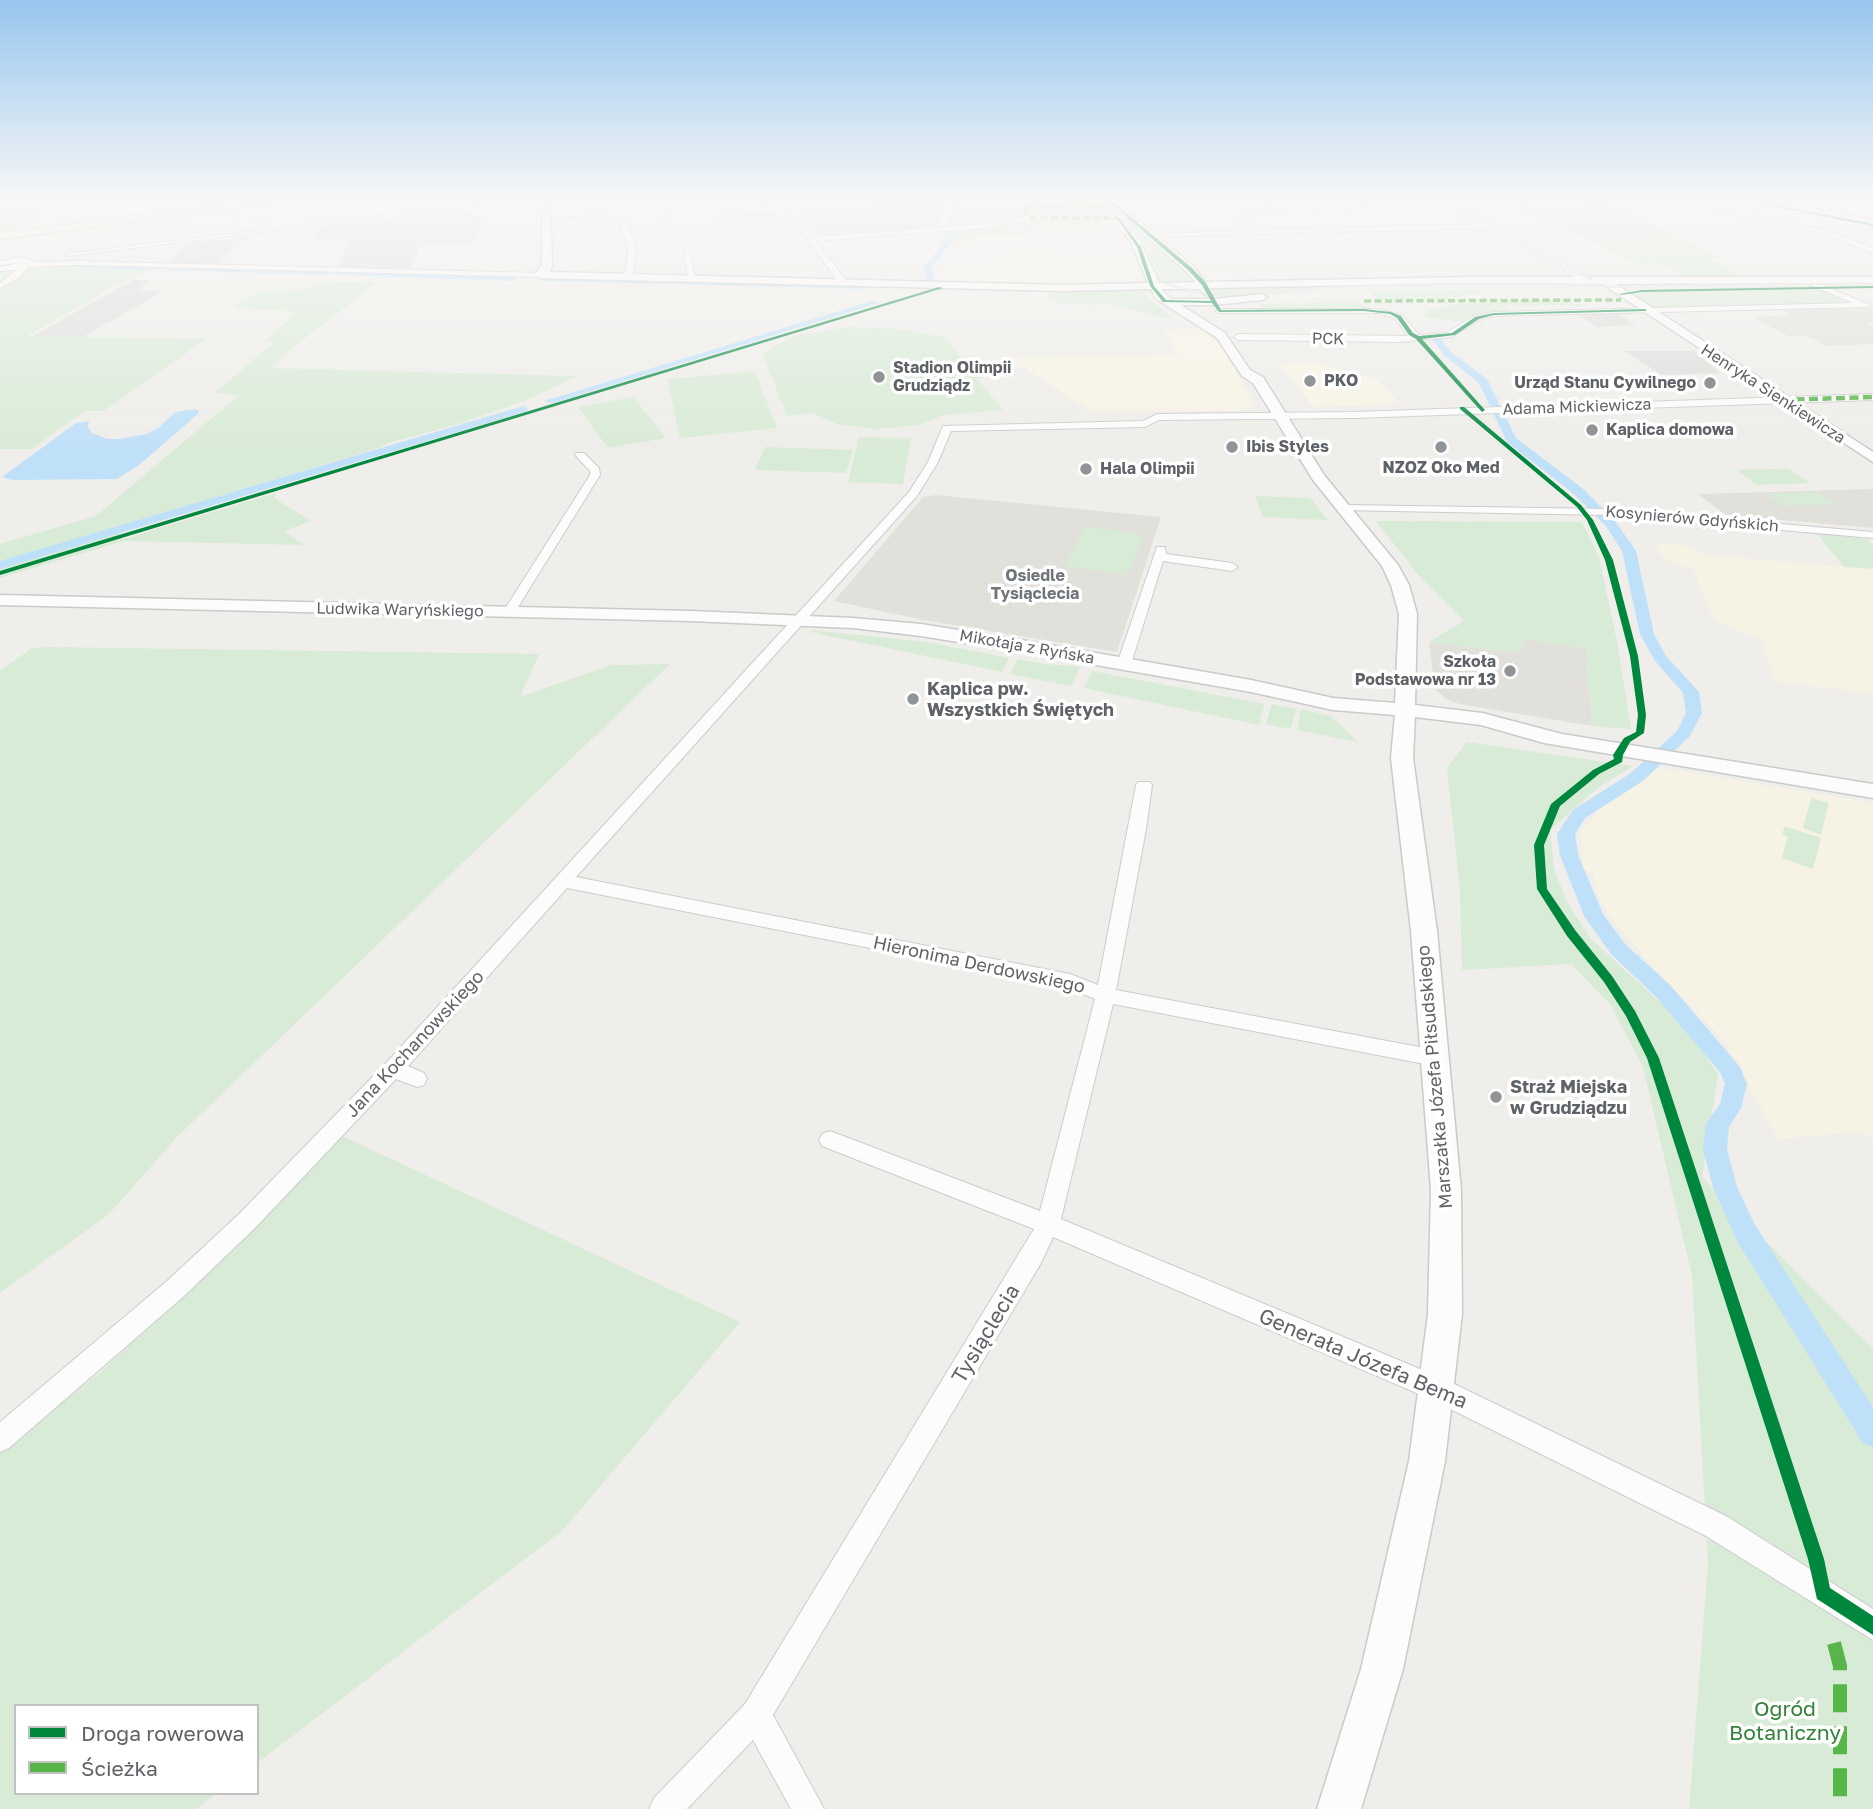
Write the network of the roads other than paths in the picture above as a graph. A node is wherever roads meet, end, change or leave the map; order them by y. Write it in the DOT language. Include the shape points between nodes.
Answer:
graph roads {
  1 [pos="956,285"];
  2 [pos="1157,285"];
  3 [pos="1204,285"];
  4 [pos="1502,285"];
  5 [pos="1610,285"];
  6 [pos="1820,285"];
  7 [pos="1152,286"];
  8 [pos="1165,301"];
  9 [pos="1869,307"];
  10 [pos="1645,310"];
  11 [pos="1226,320"];
  12 [pos="1418,338"];
  13 [pos="1258,380"];
  14 [pos="1873,397"];
  15 [pos="1782,400"];
  16 [pos="1280,416"];
  17 [pos="580,455"];
  18 [pos="1873,458"];
  19 [pos="1342,508"];
  20 [pos="1873,535"];
  21 [pos="1232,567"];
  22 [pos="4,603"];
  23 [pos="509,612"];
  24 [pos="801,619"];
  25 [pos="1124,664"];
  26 [pos="1405,711"];
  27 [pos="1144,785"];
  28 [pos="1873,791"];
  29 [pos="564,881"];
  30 [pos="1105,995"];
  31 [pos="1435,1058"];
  32 [pos="393,1069"];
  33 [pos="417,1079"];
  34 [pos="830,1140"];
  35 [pos="1048,1224"];
  36 [pos="1435,1388"];
  37 [pos="0,1439"];
  38 [pos="1873,1626"];
  39 [pos="756,1715"];
  40 [pos="665,1809"];
  41 [pos="808,1809"];
  42 [pos="1339,1809"];
  1 -- 7 [label="street"];
  2 -- 7 [label="street"];
  3 -- 11 [label="street, Marszałka Józefa Piłsudskiego"];
  4 -- 11 [label="street" via="1385,287"];
  5 -- 10 [label="street, Henryka Sienkiewicza"];
  6 -- 9 [label="street"];
  7 -- 8 [label="street, Marszałka Józefa Piłsudskiego"];
  8 -- 11 [label="street"];
  8 -- 13 [label="street, Marszałka Józefa Piłsudskiego" via="1221,336 1246,373"];
  9 -- 10 [label="street, PCK"];
  10 -- 12 [label="street, PCK" via="1494,314 1477,318 1453,334"];
  10 -- 15 [label="street, Henryka Sienkiewicza"];
  11 -- 12 [label="street, PCK"];
  11 -- 12 [label="street" via="1379,311 1399,317"];
  11 -- 13 [label="street, Marszałka Józefa Piłsudskiego" via="1261,372"];
  13 -- 16 [label="street, Marszałka Józefa Piłsudskiego"];
  14 -- 15 [label="street, Adama Mickiewicza"];
  15 -- 16 [label="street, Adama Mickiewicza"];
  15 -- 18 [label="street, Henryka Sienkiewicza"];
  16 -- 19 [label="street, Marszałka Józefa Piłsudskiego"];
  16 -- 24 [label="street, Adama Mickiewicza" via="947,428 913,494"];
  17 -- 23 [label="street" via="595,475"];
  19 -- 20 [label="street, Kosynierów Gdyńskich" via="1592,511"];
  19 -- 26 [label="street, Marszałka Józefa Piłsudskiego" via="1375,545 1400,585 1408,614"];
  21 -- 25 [label="street" via="1160,553"];
  22 -- 23 [label="street, Ludwika Waryńskiego"];
  23 -- 24 [label="street, Ludwika Waryńskiego"];
  24 -- 25 [label="street, Mikołaja z Ryńska" via="921,630"];
  24 -- 29 [label="street, Jana Kochanowskiego"];
  25 -- 26 [label="street, Mikołaja z Ryńska" via="1333,705"];
  26 -- 28 [label="street, Mikołaja z Ryńska" via="1467,727"];
  26 -- 31 [label="street, Marszałka Józefa Piłsudskiego" via="1403,769"];
  27 -- 30 [label="street, Tysiąclecia"];
  29 -- 30 [label="street, Hieronima Derdowskiego" via="1070,981"];
  29 -- 32 [label="street, Jana Kochanowskiego"];
  30 -- 31 [label="street, Hieronima Derdowskiego"];
  30 -- 35 [label="street, Tysiąclecia"];
  31 -- 36 [label="street, Marszałka Józefa Piłsudskiego" via="1447,1262"];
  32 -- 33 [label="street"];
  32 -- 37 [label="street, Jana Kochanowskiego" via="184,1281"];
  34 -- 35 [label="street, Generała Józefa Bema"];
  35 -- 36 [label="street, Generała Józefa Bema"];
  35 -- 39 [label="street, Tysiąclecia"];
  36 -- 38 [label="street, Generała Józefa Bema" via="1716,1526"];
  36 -- 42 [label="street, Marszałka Józefa Piłsudskiego" via="1426,1461 1382,1669"];
  39 -- 40 [label="street, Tysiąclecia"];
  39 -- 41 [label="street"];
}
